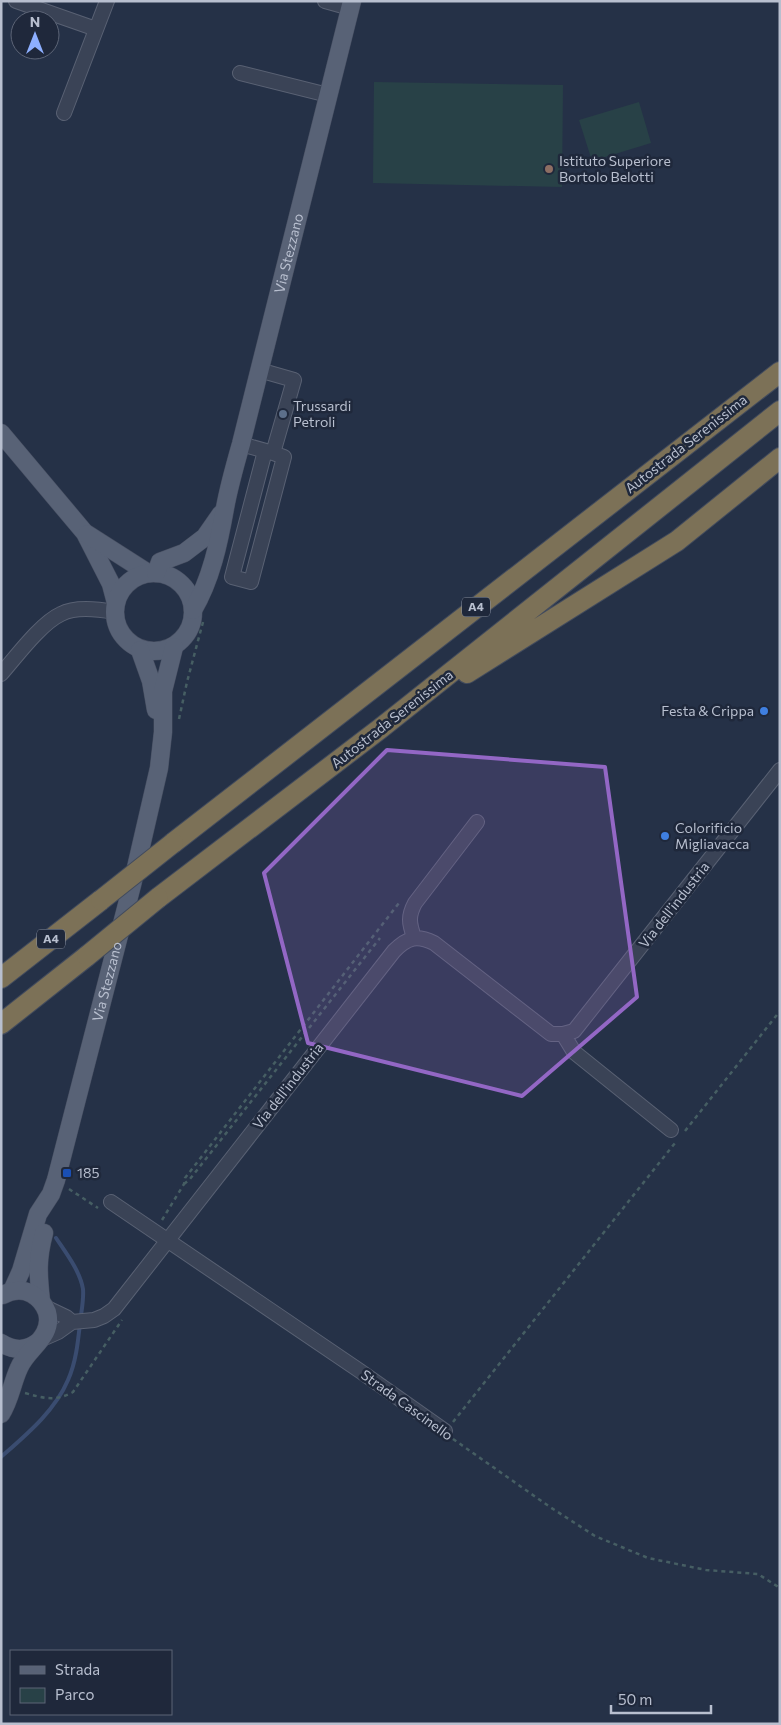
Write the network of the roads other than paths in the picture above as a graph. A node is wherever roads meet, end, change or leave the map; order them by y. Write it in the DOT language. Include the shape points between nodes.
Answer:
graph roads {
  1 [pos="16,1"];
  2 [pos="107,1"];
  3 [pos="325,1"];
  4 [pos="351,4"];
  5 [pos="96,29"];
  6 [pos="240,73"];
  7 [pos="328,95"];
  8 [pos="64,113"];
  9 [pos="259,370"];
  10 [pos="780,372"];
  11 [pos="780,410"];
  12 [pos="1,432"];
  13 [pos="241,444"];
  14 [pos="269,452"];
  15 [pos="780,458"];
  16 [pos="225,506"];
  17 [pos="85,533"];
  18 [pos="152,573"];
  19 [pos="115,607"];
  20 [pos="194,610"];
  21 [pos="174,647"];
  22 [pos="140,650"];
  23 [pos="1,674"];
  24 [pos="381,728"];
  25 [pos="159,768"];
  26 [pos="780,770"];
  27 [pos="477,822"];
  28 [pos="414,937"];
  29 [pos="1,978"];
  30 [pos="1,1024"];
  31 [pos="563,1034"];
  32 [pos="671,1130"];
  33 [pos="53,1187"];
  34 [pos="111,1202"];
  35 [pos="168,1240"];
  36 [pos="7,1294"];
  37 [pos="43,1304"];
  38 [pos="72,1322"];
  39 [pos="40,1340"];
  40 [pos="1,1343"];
  41 [pos="1,1414"];
  42 [pos="445,1431"];
  1 -- 5 [label="street"];
  2 -- 5 [label="street"];
  3 -- 4 [label="street"];
  4 -- 7 [label="main road, Via Stezzano"];
  5 -- 8 [label="street"];
  6 -- 7 [label="street"];
  7 -- 9 [label="main road, Via Stezzano"];
  9 -- 13 [label="main road, Via Stezzano"];
  9 -- 14 [label="street" via="294,380"];
  10 -- 29 [label="highway, Autostrada Serenissima / A4, bridge"];
  11 -- 24 [label="highway, Autostrada Serenissima / A4"];
  12 -- 17 [label="main road"];
  13 -- 14 [label="street"];
  13 -- 16 [label="main road, Via Stezzano"];
  14 -- 14 [label="street" via="284,456 251,582 232,578"];
  15 -- 24 [label="highway" via="677,541"];
  16 -- 18 [label="main road, Via Stezzano" via="205,537 184,553 160,562"];
  16 -- 20 [label="main road, Via Stezzano" via="221,532"];
  17 -- 18 [label="main road"];
  17 -- 19 [label="main road" via="111,584"];
  18 -- 19 [label="main road, Via Stezzano" via="127,583"];
  18 -- 20 [label="main road" via="170,577 182,585"];
  19 -- 22 [label="main road" via="116,624 121,635"];
  19 -- 23 [label="street" via="60,614 45,624"];
  20 -- 21 [label="main road, Via Stezzano" via="189,631"];
  21 -- 22 [label="main road" via="157,652"];
  21 -- 25 [label="main road, Via Stezzano" via="164,692"];
  22 -- 25 [label="main road, Via Stezzano" via="156,706"];
  24 -- 30 [label="highway, Autostrada Serenissima / A4, bridge" via="158,898"];
  25 -- 33 [label="main road, Via Stezzano" via="132,885"];
  26 -- 31 [label="street, Via dell'industria" via="582,1022 574,1031"];
  27 -- 28 [label="street" via="415,903 409,914"];
  28 -- 31 [label="street" via="434,943 551,1034"];
  28 -- 35 [label="street, Via dell'industria" via="394,950"];
  31 -- 32 [label="street" via="574,1052"];
  33 -- 36 [label="main road, Via Stezzano" via="38,1214 21,1271"];
  33 -- 37 [label="main road, Via Stezzano" via="39,1253 38,1275"];
  34 -- 35 [label="street, Strada Cascinello"];
  35 -- 38 [label="street" via="114,1309 94,1320"];
  35 -- 42 [label="street, Strada Cascinello"];
  36 -- 37 [label="main road, Via Stezzano" via="28,1292"];
  37 -- 38 [label="street"];
  37 -- 39 [label="main road, Via Stezzano" via="47,1327"];
  38 -- 39 [label="street"];
  39 -- 40 [label="main road" via="20,1349"];
  39 -- 41 [label="main road, Via Stezzano" via="19,1366"];
}
